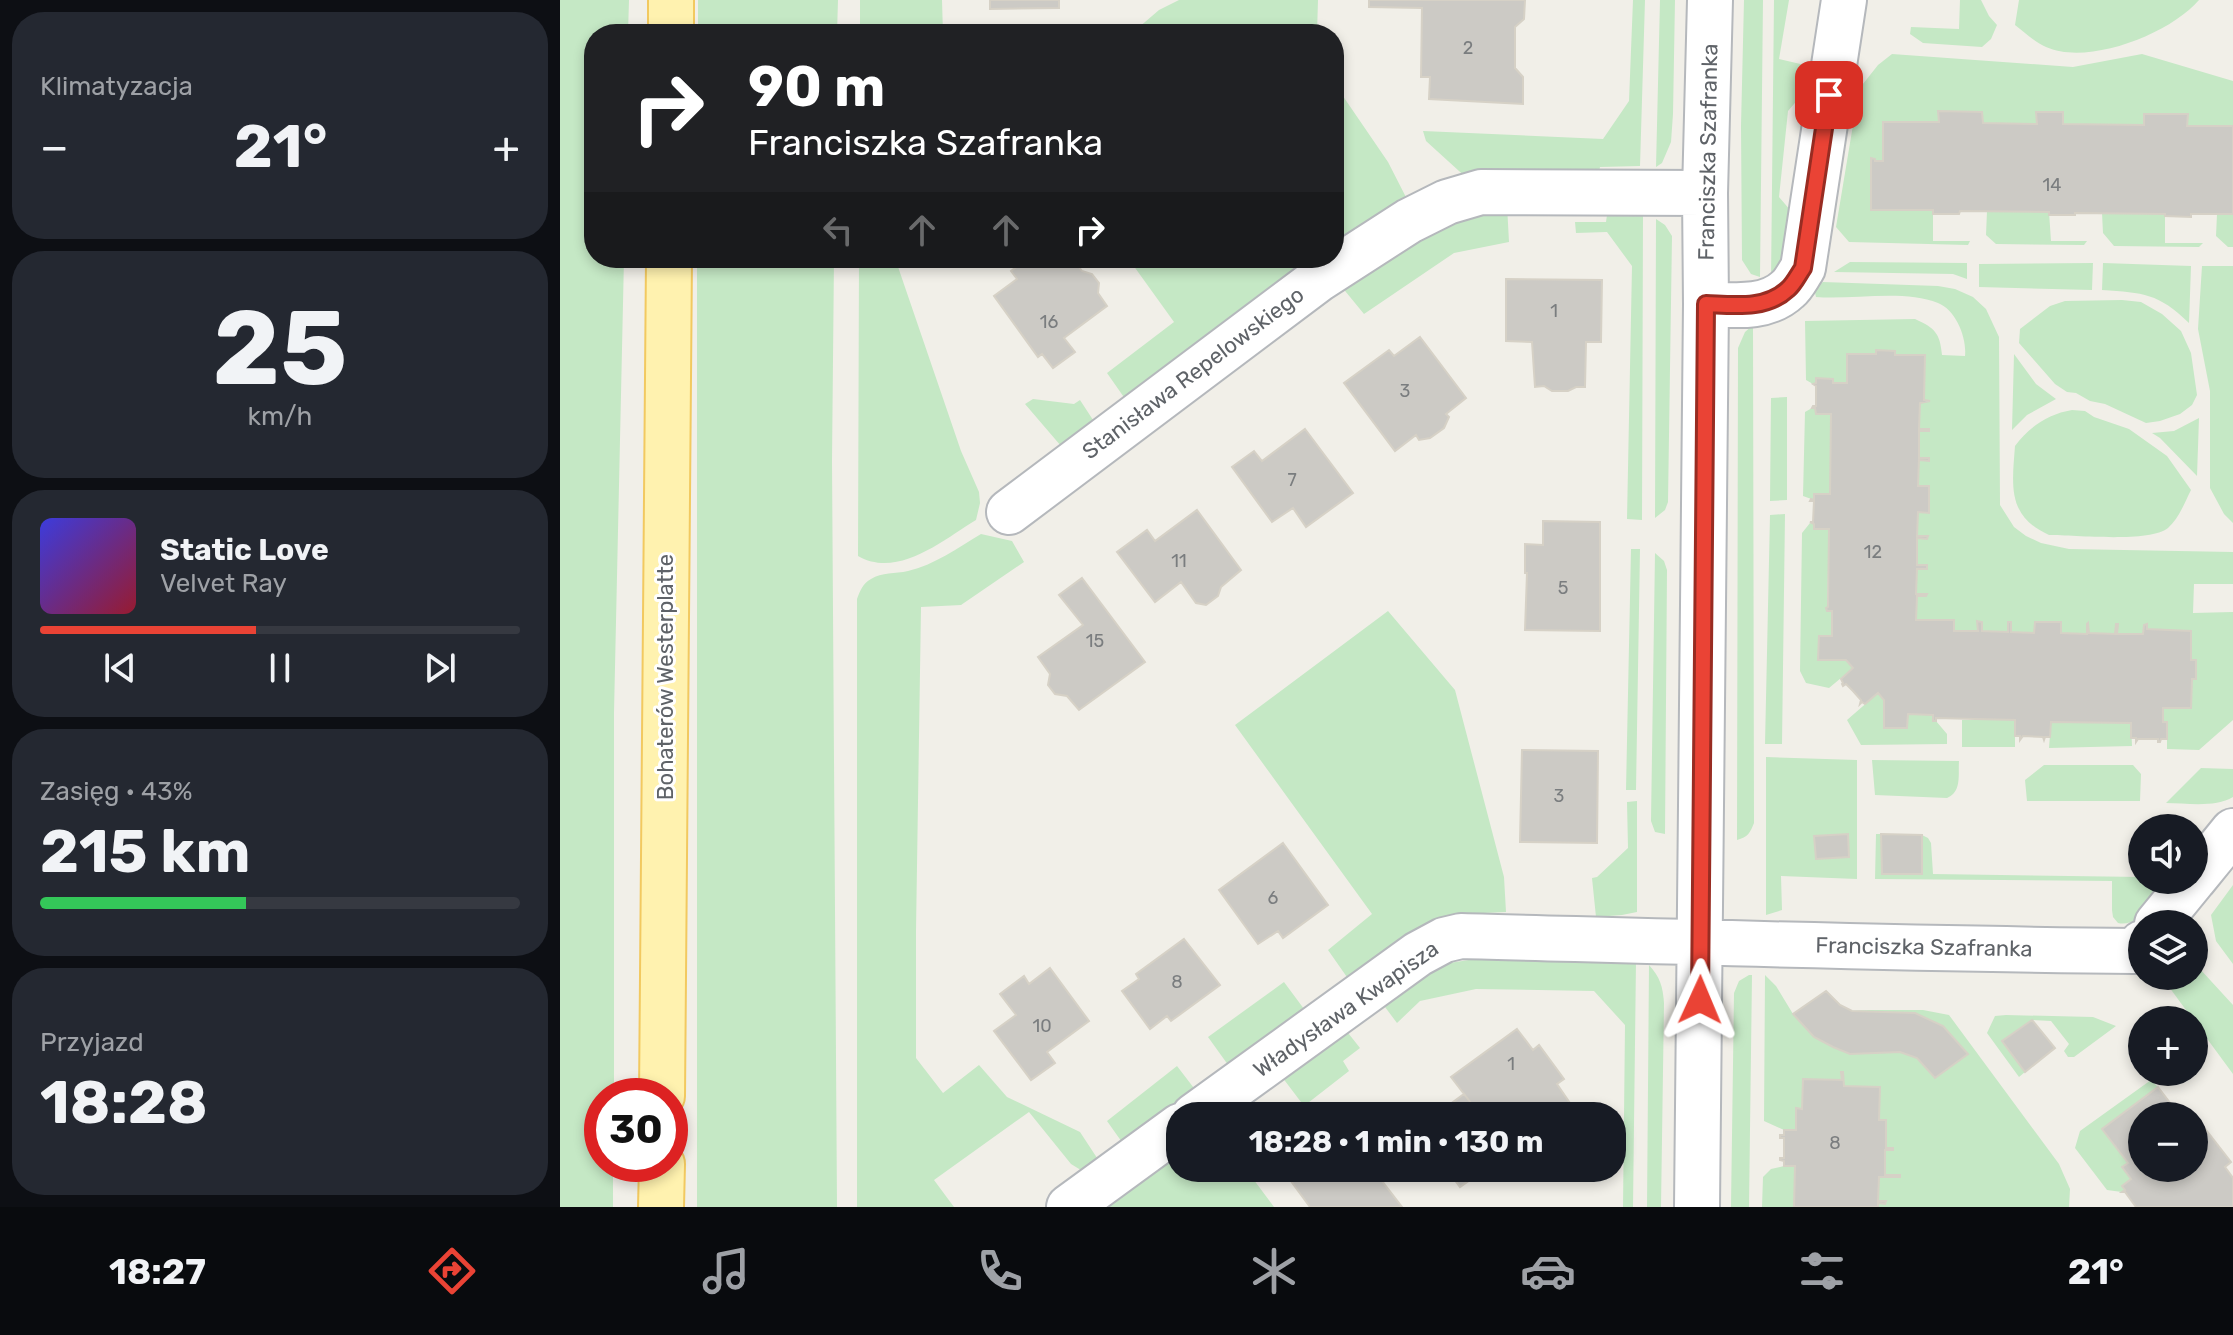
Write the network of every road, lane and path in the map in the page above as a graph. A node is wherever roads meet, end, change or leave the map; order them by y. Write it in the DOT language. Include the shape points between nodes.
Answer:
graph roads {
  1 [pos="671,0"];
  2 [pos="1710,0"];
  3 [pos="1844,0"];
  4 [pos="671,24"];
  5 [pos="1705,193"];
  6 [pos="1344,263"];
  7 [pos="669,268"];
  8 [pos="1336,268"];
  9 [pos="1706,304"];
  10 [pos="1009,512"];
  11 [pos="2233,831"];
  12 [pos="2208,862"];
  13 [pos="2182,894"];
  14 [pos="2169,910"];
  15 [pos="1701,941"];
  16 [pos="2128,951"];
  17 [pos="662,1078"];
  18 [pos="1213,1102"];
  19 [pos="1166,1136"];
  20 [pos="662,1182"];
  21 [pos="661,1207"];
  22 [pos="1069,1207"];
  23 [pos="1697,1207"];
  1 -- 4 [label="main road"];
  2 -- 5 [label="street, Franciszka Szafranka"];
  3 -- 9 [label="street" via="1803,268 1773,300"];
  5 -- 6 [label="street, Stanisława Repelowskiego" via="1481,192 1409,221"];
  5 -- 9 [label="street, Franciszka Szafranka"];
  7 -- 17 [label="main road, Bohaterów Westerplatte"];
  8 -- 10 [label="street, Stanisława Repelowskiego"];
  9 -- 15 [label="street, Franciszka Szafranka"];
  11 -- 12 [label="street"];
  13 -- 14 [label="street"];
  15 -- 16 [label="street, Franciszka Szafranka"];
  15 -- 18 [label="street, Władysława Kwapisza" via="1461,936 1444,940"];
  15 -- 23 [label="street, Franciszka Szafranka"];
  19 -- 22 [label="street"];
  20 -- 21 [label="main road"];
}
